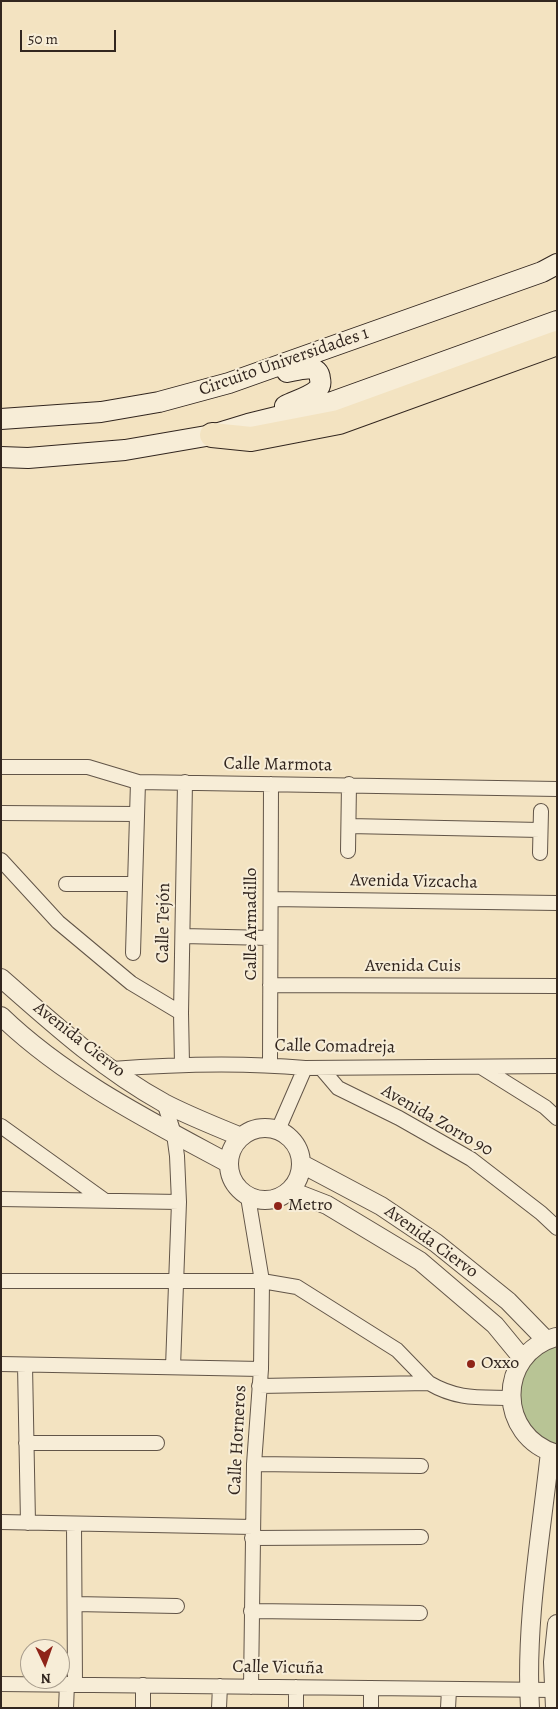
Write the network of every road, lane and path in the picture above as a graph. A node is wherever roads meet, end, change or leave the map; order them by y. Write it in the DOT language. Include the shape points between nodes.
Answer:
graph roads {
  1 [pos="557,264"];
  2 [pos="557,321"];
  3 [pos="557,343"];
  4 [pos="229,383"];
  5 [pos="1,419"];
  6 [pos="248,424"];
  7 [pos="212,434"];
  8 [pos="1,457"];
  9 [pos="1,767"];
  10 [pos="138,782"];
  11 [pos="185,782"];
  12 [pos="271,784"];
  13 [pos="349,784"];
  14 [pos="557,790"];
  15 [pos="541,810"];
  16 [pos="1,813"];
  17 [pos="136,814"];
  18 [pos="349,826"];
  19 [pos="540,830"];
  20 [pos="348,851"];
  21 [pos="540,853"];
  22 [pos="1,860"];
  23 [pos="66,884"];
  24 [pos="135,884"];
  25 [pos="270,899"];
  26 [pos="557,903"];
  27 [pos="183,936"];
  28 [pos="270,938"];
  29 [pos="133,953"];
  30 [pos="1,978"];
  31 [pos="270,985"];
  32 [pos="557,986"];
  33 [pos="181,1013"];
  34 [pos="1,1016"];
  35 [pos="182,1064"];
  36 [pos="270,1065"];
  37 [pos="557,1066"];
  38 [pos="481,1067"];
  39 [pos="305,1068"];
  40 [pos="321,1068"];
  41 [pos="112,1069"];
  42 [pos="164,1102"];
  43 [pos="557,1118"];
  44 [pos="1,1126"];
  45 [pos="278,1130"];
  46 [pos="174,1134"];
  47 [pos="241,1137"];
  48 [pos="228,1163"];
  49 [pos="302,1164"];
  50 [pos="291,1191"];
  51 [pos="248,1197"];
  52 [pos="1,1199"];
  53 [pos="104,1200"];
  54 [pos="179,1202"];
  55 [pos="557,1228"];
  56 [pos="436,1244"];
  57 [pos="420,1260"];
  58 [pos="1,1281"];
  59 [pos="262,1281"];
  60 [pos="177,1282"];
  61 [pos="551,1339"];
  62 [pos="523,1359"];
  63 [pos="1,1364"];
  64 [pos="25,1365"];
  65 [pos="173,1368"];
  66 [pos="261,1369"];
  67 [pos="429,1384"];
  68 [pos="259,1386"];
  69 [pos="511,1398"];
  70 [pos="26,1442"];
  71 [pos="157,1443"];
  72 [pos="553,1453"];
  73 [pos="254,1464"];
  74 [pos="421,1466"];
  75 [pos="1,1522"];
  76 [pos="28,1523"];
  77 [pos="74,1524"];
  78 [pos="252,1532"];
  79 [pos="421,1537"];
  80 [pos="75,1604"];
  81 [pos="177,1606"];
  82 [pos="251,1611"];
  83 [pos="420,1613"];
  84 [pos="557,1624"];
  85 [pos="555,1662"];
  86 [pos="1,1684"];
  87 [pos="71,1684"];
  88 [pos="143,1685"];
  89 [pos="220,1686"];
  90 [pos="250,1686"];
  91 [pos="296,1687"];
  92 [pos="371,1688"];
  93 [pos="529,1689"];
  94 [pos="449,1690"];
  95 [pos="554,1690"];
  96 [pos="66,1708"];
  97 [pos="143,1708"];
  98 [pos="220,1708"];
  99 [pos="296,1708"];
  100 [pos="371,1708"];
  101 [pos="448,1708"];
  102 [pos="530,1708"];
  103 [pos="555,1708"];
  1 -- 4 [label="main road, Circuito Universidades 1"];
  2 -- 6 [label="main road" via="321,406"];
  3 -- 7 [label="highway" via="339,422 251,439"];
  4 -- 5 [label="main road, Circuito Universidades 1" via="159,402 102,412"];
  4 -- 6 [label="main road" via="310,368 319,374 320,386 316,391"];
  6 -- 7 [label="main road"];
  7 -- 8 [label="main road" via="125,450 28,458"];
  9 -- 10 [label="street, Calle Marmota" via="88,767"];
  10 -- 11 [label="street, Calle Marmota"];
  10 -- 17 [label="street"];
  11 -- 12 [label="street, Calle Marmota"];
  11 -- 27 [label="street, Calle Tejón"];
  12 -- 13 [label="street, Calle Marmota"];
  12 -- 25 [label="street, Calle Armadillo"];
  13 -- 14 [label="street, Calle Marmota"];
  13 -- 18 [label="street"];
  15 -- 19 [label="street"];
  16 -- 17 [label="street"];
  17 -- 24 [label="street"];
  18 -- 19 [label="street"];
  18 -- 20 [label="street"];
  19 -- 21 [label="street"];
  22 -- 33 [label="street" via="58,922 131,983"];
  23 -- 24 [label="street"];
  24 -- 29 [label="street"];
  25 -- 26 [label="street, Avenida Vizcacha"];
  25 -- 28 [label="street, Calle Armadillo"];
  27 -- 28 [label="street"];
  27 -- 33 [label="street, Calle Tejón"];
  28 -- 31 [label="street, Calle Armadillo"];
  30 -- 41 [label="street, Avenida Ciervo"];
  31 -- 32 [label="street, Avenida Cuis"];
  31 -- 36 [label="street, Calle Armadillo"];
  33 -- 35 [label="street, Calle Tejón"];
  34 -- 46 [label="street, Avenida Ciervo" via="99,1090"];
  35 -- 36 [label="street, Calle Comadreja"];
  35 -- 41 [label="street, Calle Comadreja"];
  36 -- 39 [label="street, Calle Comadreja"];
  37 -- 38 [label="street, Calle Comadreja"];
  38 -- 40 [label="street, Calle Comadreja"];
  38 -- 43 [label="street"];
  39 -- 40 [label="street, Calle Comadreja"];
  39 -- 45 [label="street"];
  40 -- 55 [label="street, Avenida Zorro 90" via="338,1088 400,1118 471,1159"];
  41 -- 42 [label="street, Avenida Ciervo"];
  42 -- 46 [label="street"];
  42 -- 47 [label="street, Avenida Ciervo"];
  44 -- 53 [label="street"];
  45 -- 47 [label="street" via="252,1130"];
  45 -- 49 [label="street" via="290,1137 299,1149"];
  46 -- 48 [label="street, Avenida Ciervo"];
  46 -- 54 [label="street"];
  47 -- 48 [label="street" via="232,1148"];
  48 -- 51 [label="street" via="236,1187"];
  49 -- 50 [label="street" via="299,1178"];
  49 -- 56 [label="street, Avenida Ciervo" via="381,1206"];
  50 -- 51 [label="street" via="269,1201"];
  50 -- 57 [label="street, Avenida Ciervo" via="327,1206"];
  51 -- 59 [label="street, Calle Horneros"];
  52 -- 53 [label="street"];
  53 -- 54 [label="street"];
  54 -- 60 [label="street"];
  56 -- 57 [label="street"];
  56 -- 61 [label="street, Avenida Ciervo"];
  57 -- 62 [label="street, Avenida Ciervo" via="495,1325"];
  58 -- 60 [label="street"];
  59 -- 60 [label="street"];
  59 -- 66 [label="street, Calle Horneros"];
  59 -- 67 [label="street" via="297,1287 397,1350"];
  60 -- 65 [label="street"];
  61 -- 62 [label="street" via="533,1348"];
  62 -- 69 [label="street" via="513,1378"];
  63 -- 64 [label="street"];
  64 -- 65 [label="street"];
  64 -- 70 [label="street"];
  65 -- 66 [label="street"];
  66 -- 68 [label="street, Calle Horneros"];
  67 -- 68 [label="street"];
  67 -- 69 [label="street" via="458,1396"];
  68 -- 73 [label="street, Calle Horneros"];
  69 -- 72 [label="street" via="514,1416 523,1432 535,1444"];
  70 -- 71 [label="street"];
  70 -- 76 [label="street"];
  72 -- 93 [label="street" via="531,1616"];
  73 -- 74 [label="street"];
  73 -- 78 [label="street, Calle Horneros"];
  75 -- 76 [label="street"];
  76 -- 77 [label="street"];
  77 -- 78 [label="street"];
  77 -- 80 [label="street"];
  78 -- 79 [label="street"];
  78 -- 82 [label="street, Calle Horneros"];
  80 -- 81 [label="street"];
  80 -- 87 [label="street"];
  82 -- 83 [label="street"];
  82 -- 90 [label="street, Calle Horneros"];
  84 -- 85 [label="street"];
  85 -- 95 [label="street"];
  86 -- 87 [label="street, Calle Vicuña"];
  87 -- 88 [label="street, Calle Vicuña"];
  87 -- 96 [label="street"];
  88 -- 89 [label="street, Calle Vicuña"];
  88 -- 97 [label="street"];
  89 -- 90 [label="street, Calle Vicuña"];
  89 -- 98 [label="street"];
  90 -- 91 [label="street, Calle Vicuña"];
  91 -- 92 [label="street, Calle Vicuña"];
  91 -- 99 [label="street"];
  92 -- 94 [label="street, Calle Vicuña"];
  92 -- 100 [label="street"];
  93 -- 94 [label="street, Calle Vicuña"];
  93 -- 95 [label="street, Calle Vicuña"];
  93 -- 102 [label="street"];
  94 -- 101 [label="street"];
  95 -- 103 [label="street"];
}
